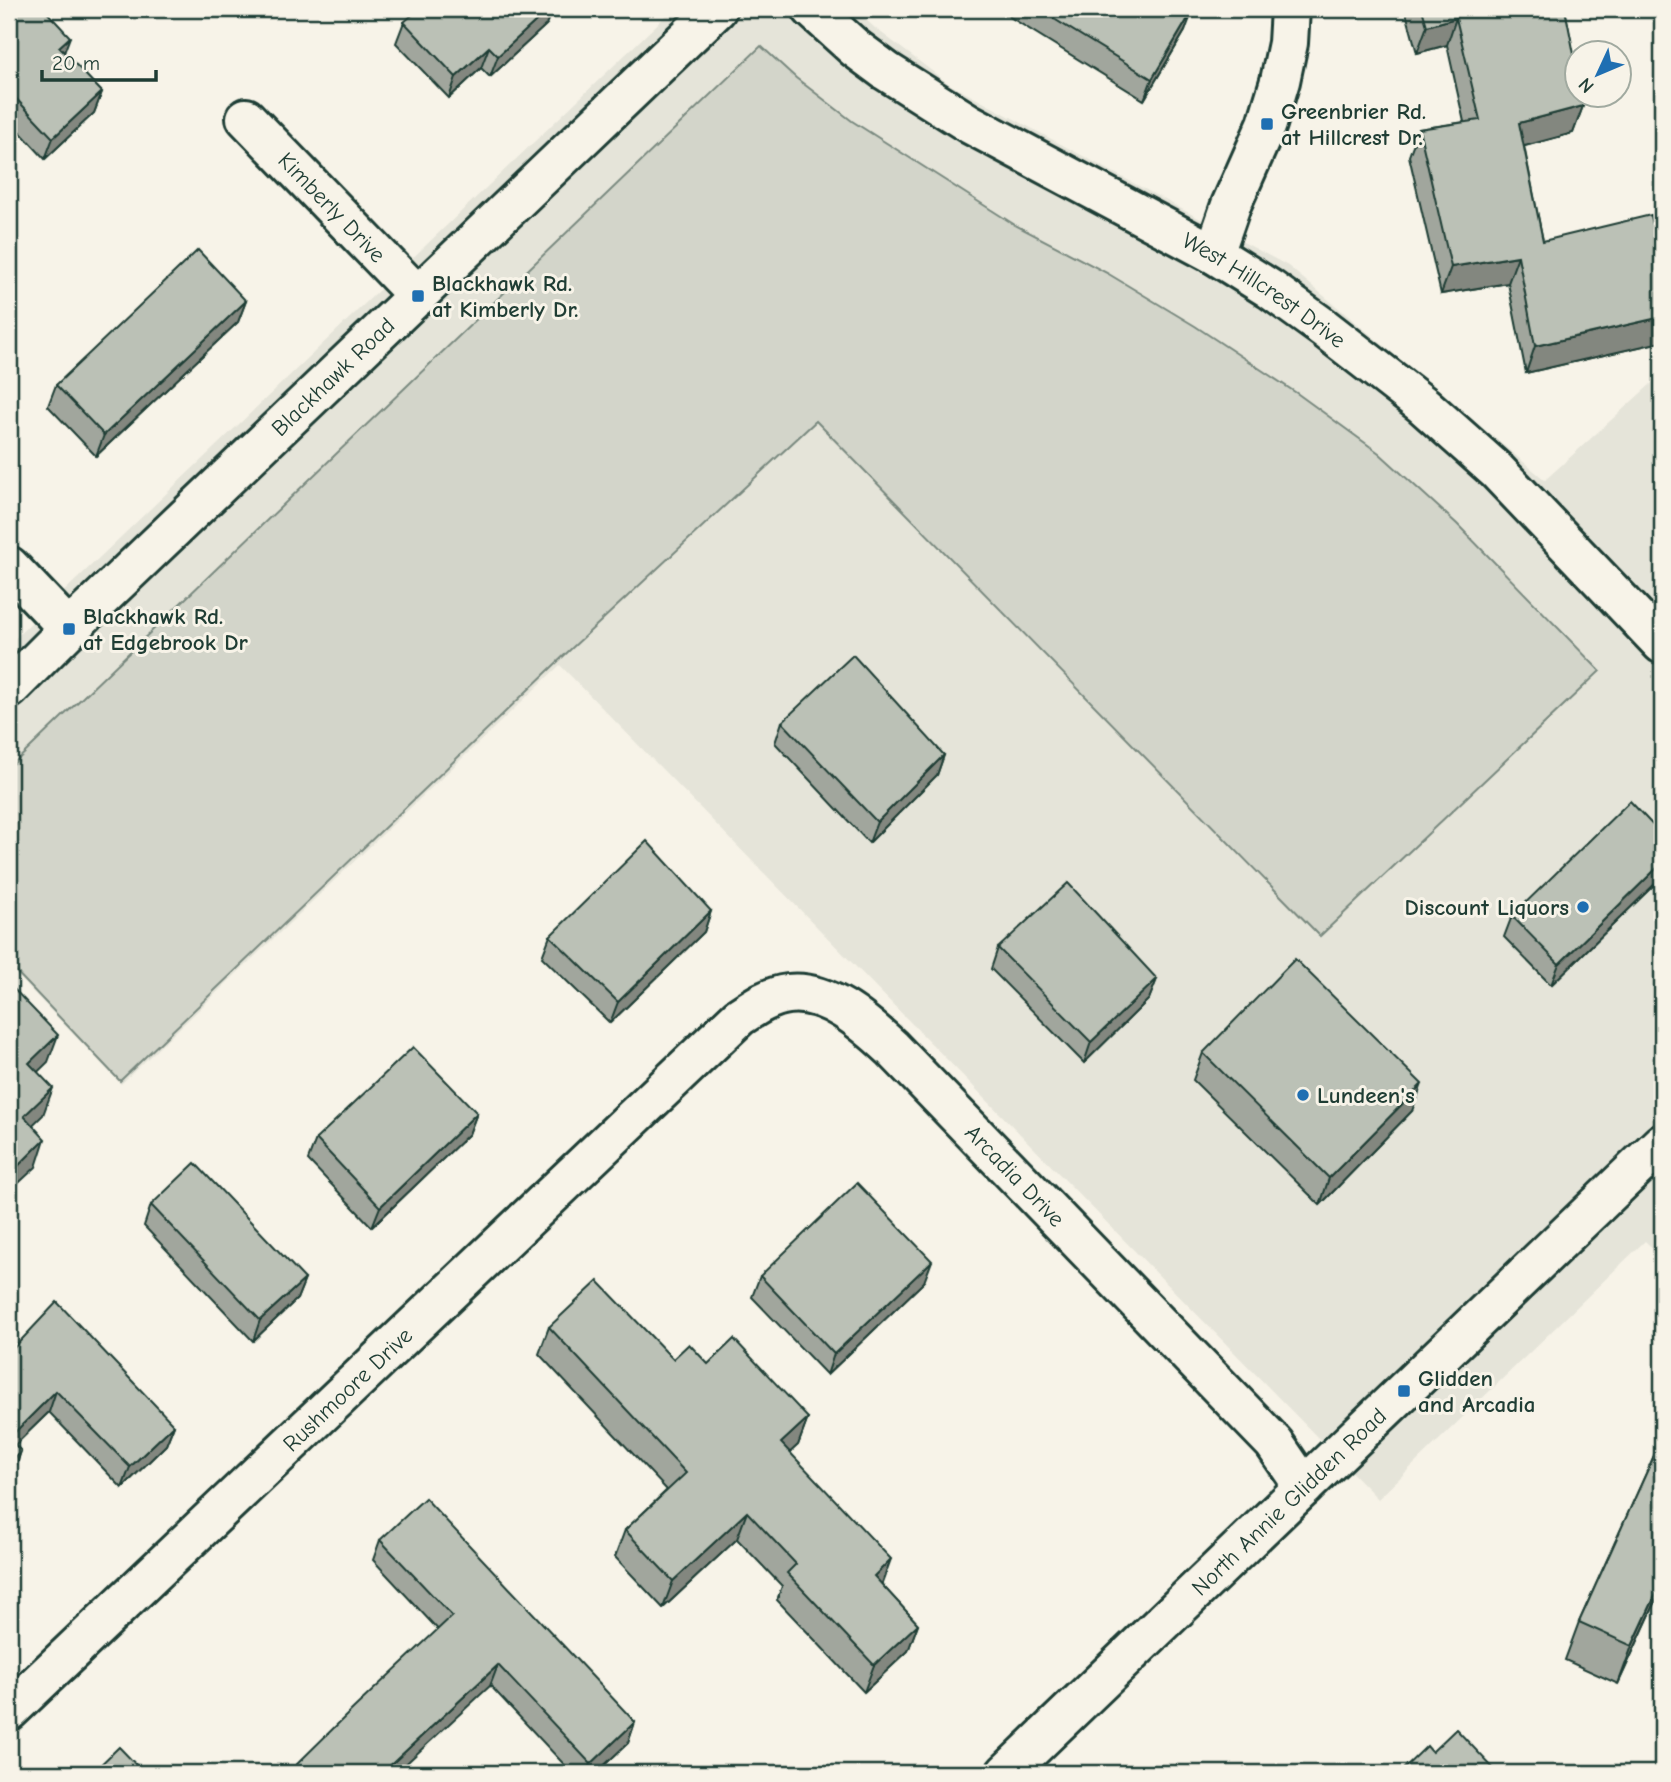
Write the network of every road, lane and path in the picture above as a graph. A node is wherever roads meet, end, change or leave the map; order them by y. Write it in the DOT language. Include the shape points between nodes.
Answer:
graph roads {
  1 [pos="717,9"];
  2 [pos="812,9"];
  3 [pos="1290,9"];
  4 [pos="246,118"];
  5 [pos="1214,254"];
  6 [pos="418,296"];
  7 [pos="9,566"];
  8 [pos="69,629"];
  9 [pos="1662,644"];
  10 [pos="9,689"];
  11 [pos="686,1069"];
  12 [pos="1662,1143"];
  13 [pos="1304,1487"];
  14 [pos="9,1711"];
  15 [pos="1006,1773"];
  1 -- 6 [label="street, Blackhawk Road"];
  2 -- 5 [label="street, West Hillcrest Drive" via="886,71 970,124"];
  3 -- 5 [label="street" via="1288,43 1270,114"];
  4 -- 6 [label="street, Kimberly Drive"];
  5 -- 9 [label="street, West Hillcrest Drive" via="1324,328 1423,405 1496,470"];
  6 -- 8 [label="street, Blackhawk Road"];
  7 -- 8 [label="street"];
  8 -- 10 [label="street, Blackhawk Road"];
  11 -- 13 [label="street, Arcadia Drive" via="739,1017 763,1002 787,994 809,994 846,1011 892,1048 1274,1443"];
  11 -- 14 [label="street, Rushmoore Drive"];
  12 -- 13 [label="street, North Annie Glidden Road"];
  13 -- 15 [label="street, North Annie Glidden Road"];
}
